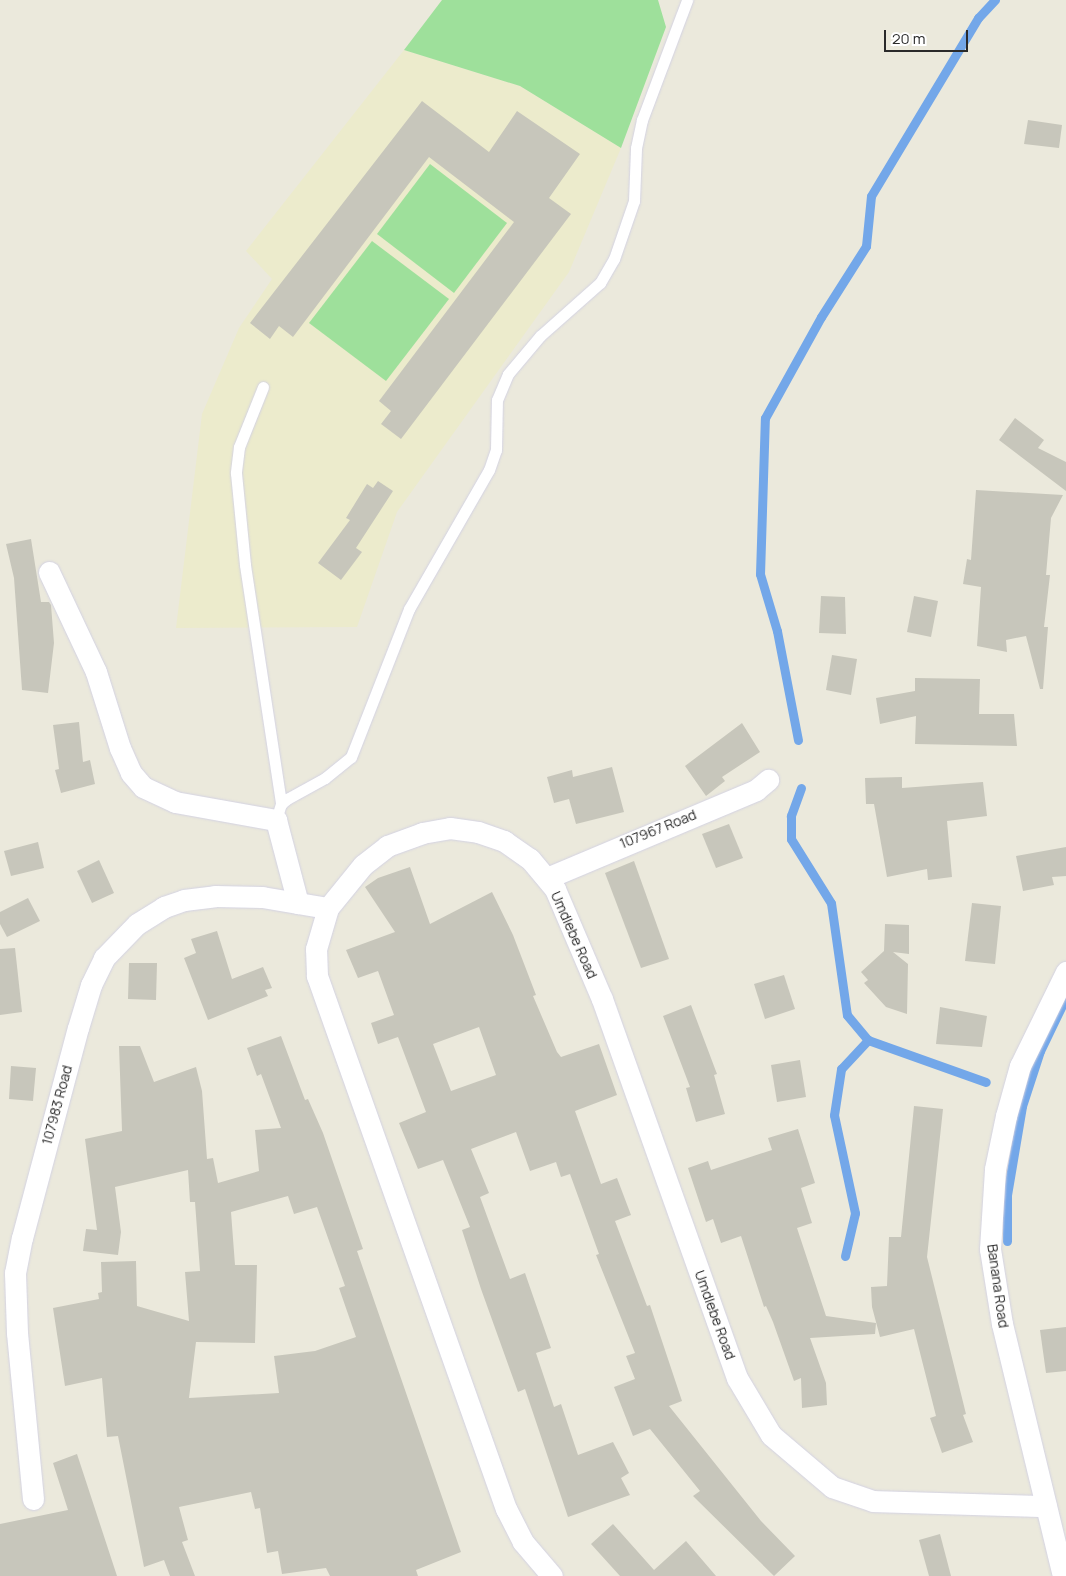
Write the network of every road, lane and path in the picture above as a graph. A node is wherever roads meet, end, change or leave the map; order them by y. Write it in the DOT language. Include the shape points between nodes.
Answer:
graph roads {
  1 [pos="687,0"];
  2 [pos="263,386"];
  3 [pos="49,572"];
  4 [pos="768,780"];
  5 [pos="278,812"];
  6 [pos="547,878"];
  7 [pos="298,903"];
  8 [pos="328,908"];
  9 [pos="1066,972"];
  10 [pos="33,1499"];
  11 [pos="1046,1506"];
  12 [pos="552,1576"];
  13 [pos="1063,1576"];
  1 -- 5 [label="lane" via="642,120 636,148 634,201 627,230 614,259 600,283 540,336 508,374 497,400 496,450 489,470 409,609 351,757"];
  2 -- 5 [label="lane" via="239,447 236,473 244,565"];
  3 -- 5 [label="street" via="96,672 120,748 131,773 143,787 175,802"];
  4 -- 6 [label="street, 107967 Road" via="756,790"];
  5 -- 7 [label="street"];
  6 -- 8 [label="street, Umdlebe Road" via="530,859 504,841 478,832 450,828 422,833 387,846 363,865"];
  6 -- 11 [label="street, Umdlebe Road" via="555,889 602,999 737,1378 771,1435 832,1487 873,1502"];
  7 -- 8 [label="street, 107983 Road"];
  7 -- 10 [label="street, 107983 Road" via="262,897 215,896 184,900 164,907 128,931 104,958 91,985 22,1238 16,1273 17,1333"];
  8 -- 12 [label="street, Umdlebe Road" via="316,949 325,1003 506,1509 523,1542"];
  9 -- 11 [label="street, Banana Road" via="1020,1066 1006,1116 995,1169 990,1249 1002,1324"];
  11 -- 13 [label="street, Banana Road"];
}
